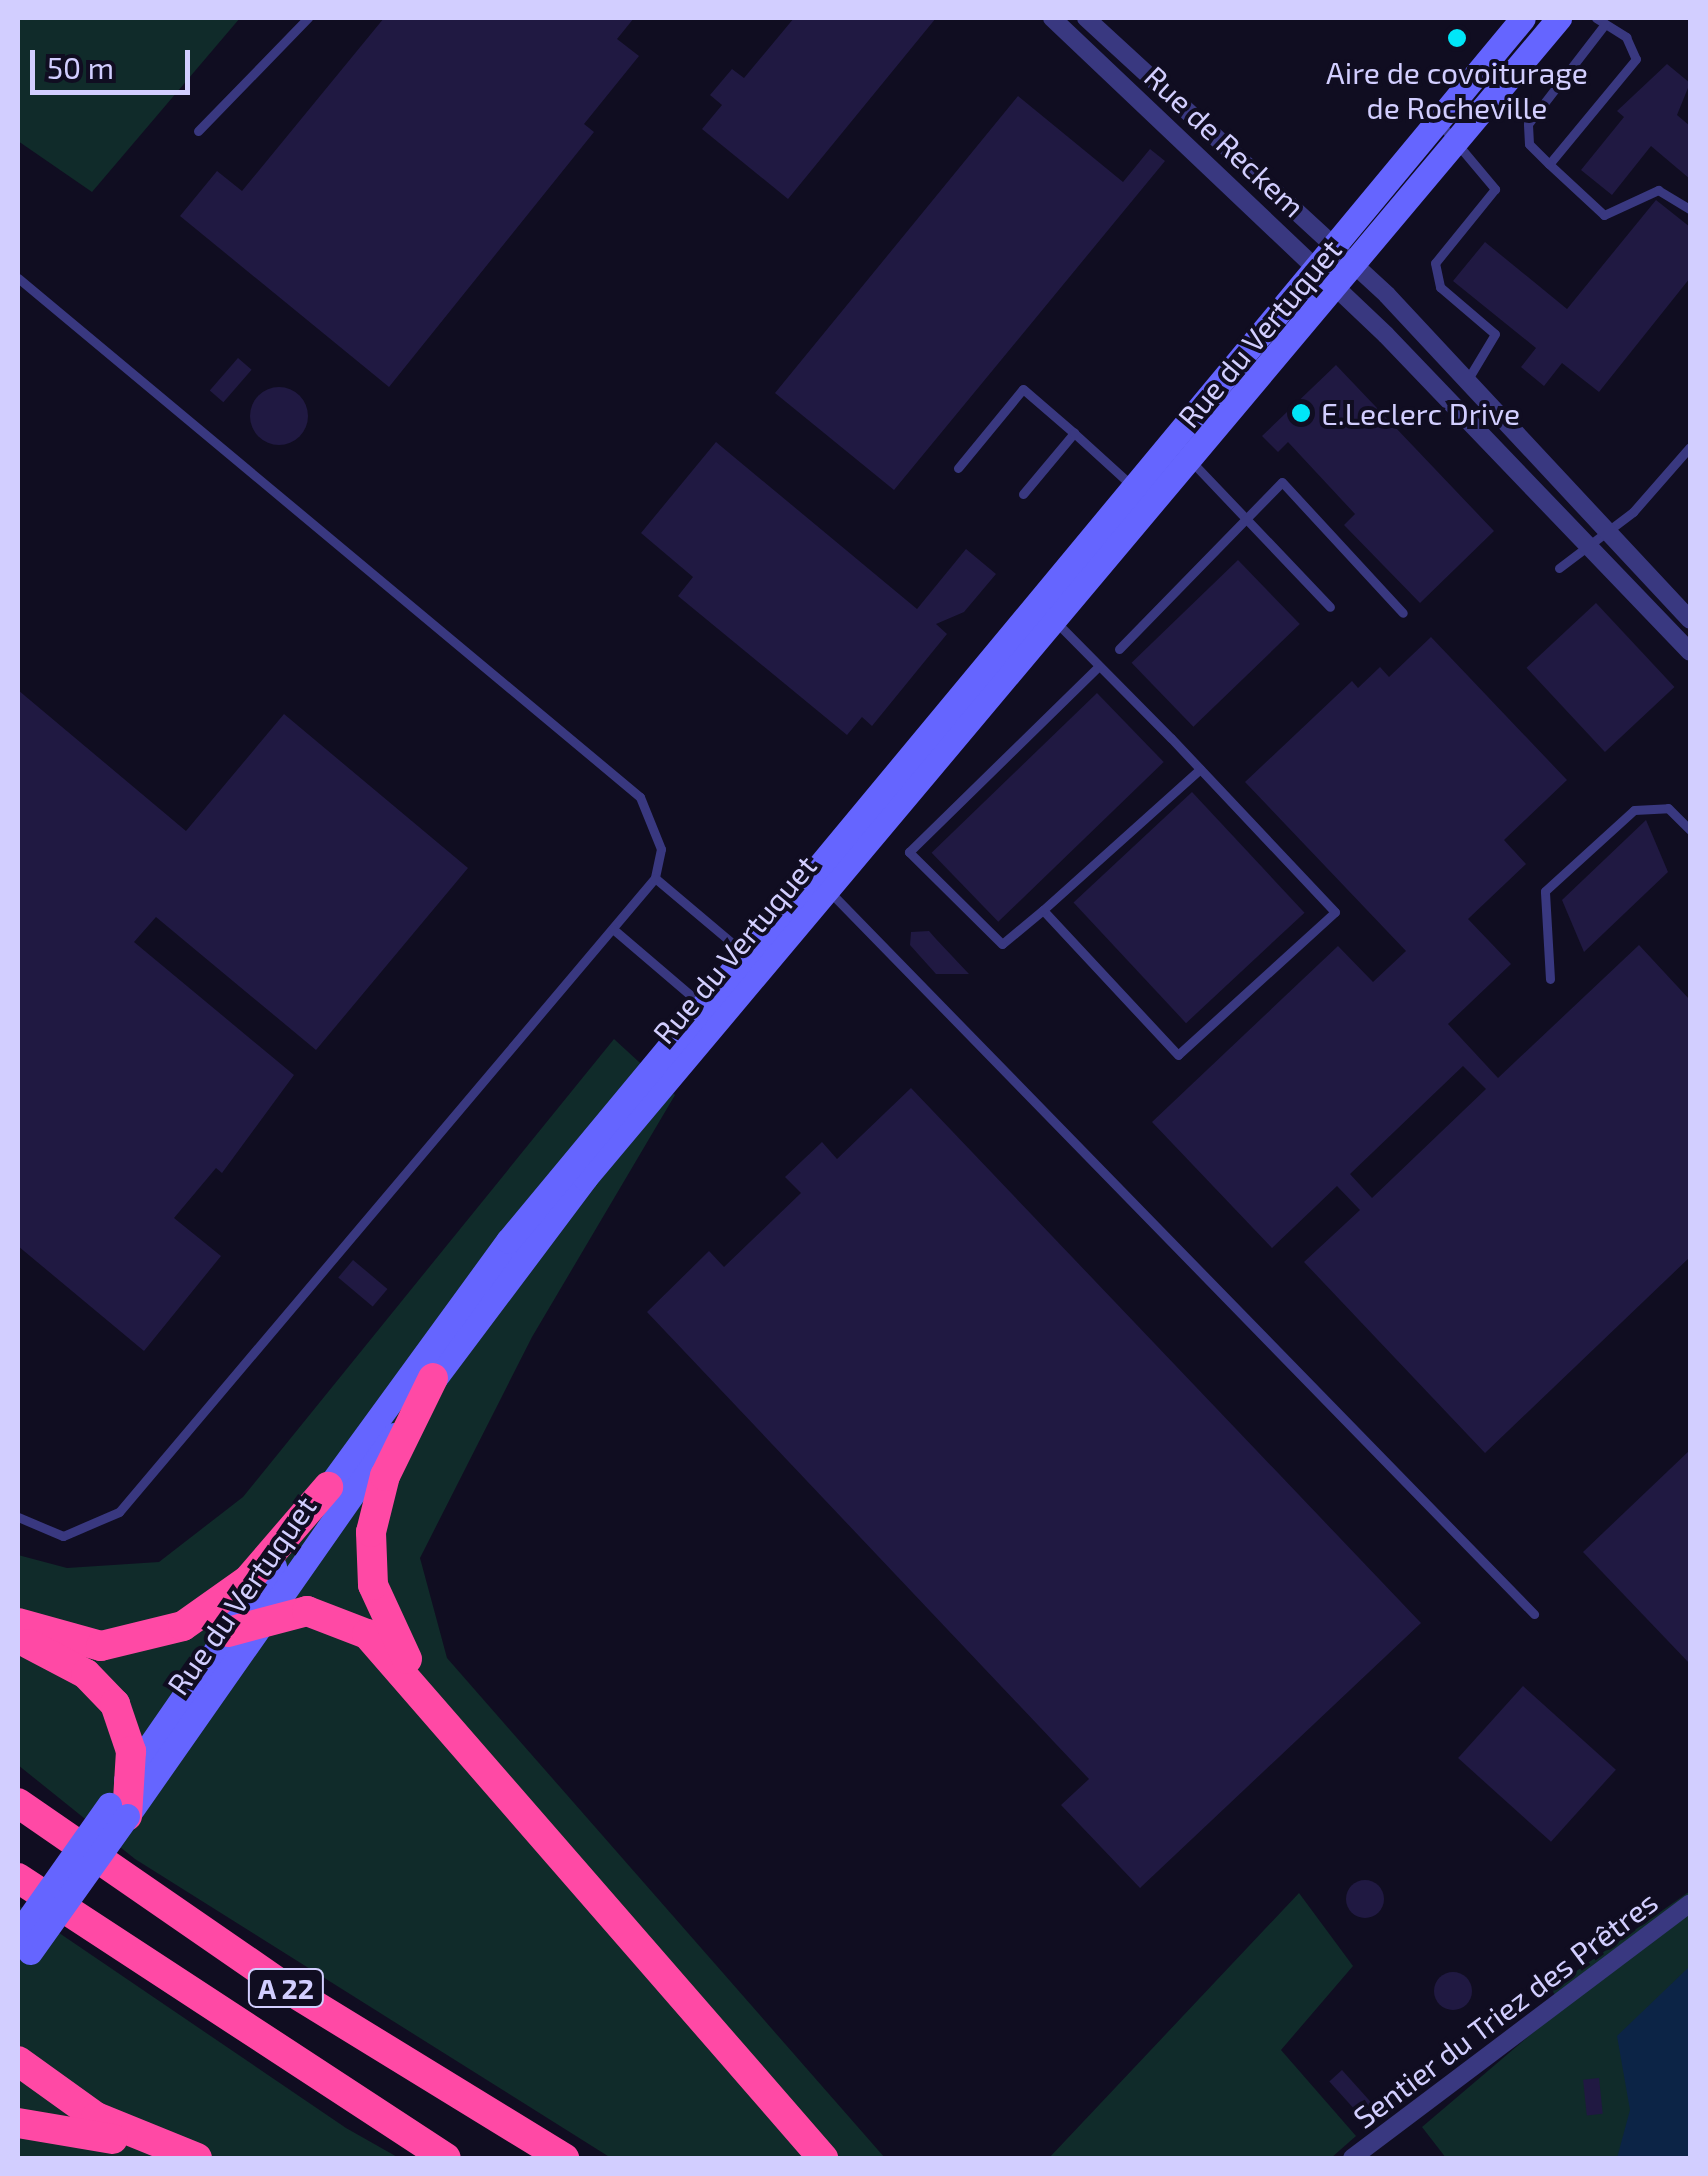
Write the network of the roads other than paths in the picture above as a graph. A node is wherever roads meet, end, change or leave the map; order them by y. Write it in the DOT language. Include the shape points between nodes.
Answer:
graph roads {
  1 [pos="308,18"];
  2 [pos="1052,18"];
  3 [pos="1086,18"];
  4 [pos="1523,18"];
  5 [pos="1560,18"];
  6 [pos="1600,21"];
  7 [pos="1436,120"];
  8 [pos="198,131"];
  9 [pos="1459,141"];
  10 [pos="1549,164"];
  11 [pos="1690,209"];
  12 [pos="1331,242"];
  13 [pos="1313,263"];
  14 [pos="1358,267"];
  15 [pos="18,278"];
  16 [pos="1339,289"];
  17 [pos="1468,379"];
  18 [pos="1074,432"];
  19 [pos="1168,439"];
  20 [pos="1690,447"];
  21 [pos="1192,462"];
  22 [pos="958,468"];
  23 [pos="1132,485"];
  24 [pos="1023,494"];
  25 [pos="1154,506"];
  26 [pos="1245,517"];
  27 [pos="1611,532"];
  28 [pos="1584,544"];
  29 [pos="1558,568"];
  30 [pos="1330,607"];
  31 [pos="1045,613"];
  32 [pos="1403,613"];
  33 [pos="1690,620"];
  34 [pos="1118,649"];
  35 [pos="1690,652"];
  36 [pos="1099,666"];
  37 [pos="1200,768"];
  38 [pos="1690,830"];
  39 [pos="655,878"];
  40 [pos="820,882"];
  41 [pos="1043,910"];
  42 [pos="613,929"];
  43 [pos="754,961"];
  44 [pos="1550,979"];
  45 [pos="711,1012"];
  46 [pos="433,1378"];
  47 [pos="328,1487"];
  48 [pos="18,1518"];
  49 [pos="1534,1614"];
  50 [pos="264,1618"];
  51 [pos="18,1623"];
  52 [pos="228,1632"];
  53 [pos="18,1638"];
  54 [pos="441,1712"];
  55 [pos="133,1770"];
  56 [pos="18,1803"];
  57 [pos="118,1810"];
  58 [pos="18,1878"];
  59 [pos="1690,1903"];
  60 [pos="22,1952"];
  61 [pos="18,2061"];
  62 [pos="18,2123"];
  63 [pos="187,2158"];
  64 [pos="197,2158"];
  65 [pos="446,2158"];
  66 [pos="564,2158"];
  67 [pos="823,2158"];
  68 [pos="1352,2158"];
  1 -- 8 [label="lane"];
  2 -- 13 [label="street, Rue de Reckem"];
  3 -- 12 [label="street, Rue de Reckem"];
  4 -- 7 [label="street, Rue du Vertuquet"];
  5 -- 9 [label="street, Rue du Vertuquet"];
  6 -- 10 [label="lane" via="1528,124 1529,144"];
  6 -- 10 [label="lane" via="1626,37 1636,59"];
  7 -- 9 [label="lane"];
  7 -- 12 [label="street, Rue du Vertuquet"];
  9 -- 14 [label="street, Rue du Vertuquet"];
  9 -- 17 [label="lane" via="1495,190 1435,263 1440,287 1494,334"];
  10 -- 11 [label="lane" via="1604,215 1658,190"];
  12 -- 13 [label="street, Rue du Vertuquet"];
  12 -- 14 [label="street, Rue de Reckem"];
  13 -- 16 [label="street, Rue de Reckem"];
  13 -- 19 [label="street, Rue du Vertuquet"];
  14 -- 16 [label="street, Rue du Vertuquet"];
  14 -- 17 [label="street, Rue de Reckem"];
  15 -- 39 [label="lane" via="640,797 659,836"];
  16 -- 21 [label="street, Rue du Vertuquet"];
  16 -- 28 [label="street, Rue de Reckem"];
  17 -- 27 [label="street, Rue de Reckem"];
  18 -- 22 [label="lane" via="1023,389"];
  18 -- 23 [label="lane"];
  18 -- 24 [label="lane"];
  19 -- 21 [label="lane"];
  19 -- 23 [label="street, Rue du Vertuquet"];
  20 -- 27 [label="lane"];
  21 -- 25 [label="street, Rue du Vertuquet"];
  21 -- 26 [label="lane"];
  23 -- 25 [label="lane"];
  23 -- 31 [label="street, Rue du Vertuquet"];
  25 -- 31 [label="street, Rue du Vertuquet"];
  26 -- 30 [label="lane"];
  26 -- 32 [label="lane" via="1282,482"];
  26 -- 34 [label="lane"];
  27 -- 28 [label="lane"];
  27 -- 33 [label="street, Rue de Reckem"];
  28 -- 29 [label="lane"];
  28 -- 35 [label="street, Rue de Reckem"];
  31 -- 36 [label="lane"];
  31 -- 40 [label="street, Rue du Vertuquet"];
  36 -- 37 [label="lane"];
  36 -- 41 [label="lane" via="909,852 1002,944"];
  37 -- 41 [label="lane"];
  37 -- 41 [label="lane" via="1335,912 1320,929 1178,1055"];
  38 -- 44 [label="lane" via="1662,806 1629,812 1545,890"];
  39 -- 42 [label="lane"];
  39 -- 43 [label="lane"];
  40 -- 43 [label="street, Rue du Vertuquet"];
  40 -- 49 [label="lane"];
  42 -- 45 [label="lane"];
  42 -- 48 [label="lane" via="119,1512 74,1536"];
  43 -- 45 [label="street, Rue du Vertuquet"];
  45 -- 46 [label="street, Rue du Vertuquet"];
  45 -- 47 [label="street, Rue du Vertuquet" via="508,1241"];
  46 -- 50 [label="street, Rue du Vertuquet"];
  46 -- 54 [label="highway" via="385,1476 370,1550 386,1620"];
  47 -- 51 [label="highway" via="248,1580 183,1626 101,1646"];
  47 -- 52 [label="street, Rue du Vertuquet"];
  50 -- 52 [label="highway"];
  50 -- 54 [label="highway" via="307,1611 348,1621"];
  50 -- 57 [label="street, Rue du Vertuquet"];
  52 -- 55 [label="street, Rue du Vertuquet"];
  53 -- 55 [label="highway" via="108,1694"];
  54 -- 67 [label="highway" via="705,2032"];
  55 -- 57 [label="highway"];
  56 -- 66 [label="highway, A 22" via="303,1998"];
  57 -- 60 [label="street, Rue du Vertuquet, bridge"];
  58 -- 65 [label="highway, A 22"];
  59 -- 68 [label="street, Sentier du Triez des Prêtres"];
  61 -- 64 [label="highway" via="96,2116"];
  62 -- 63 [label="highway"];
}
